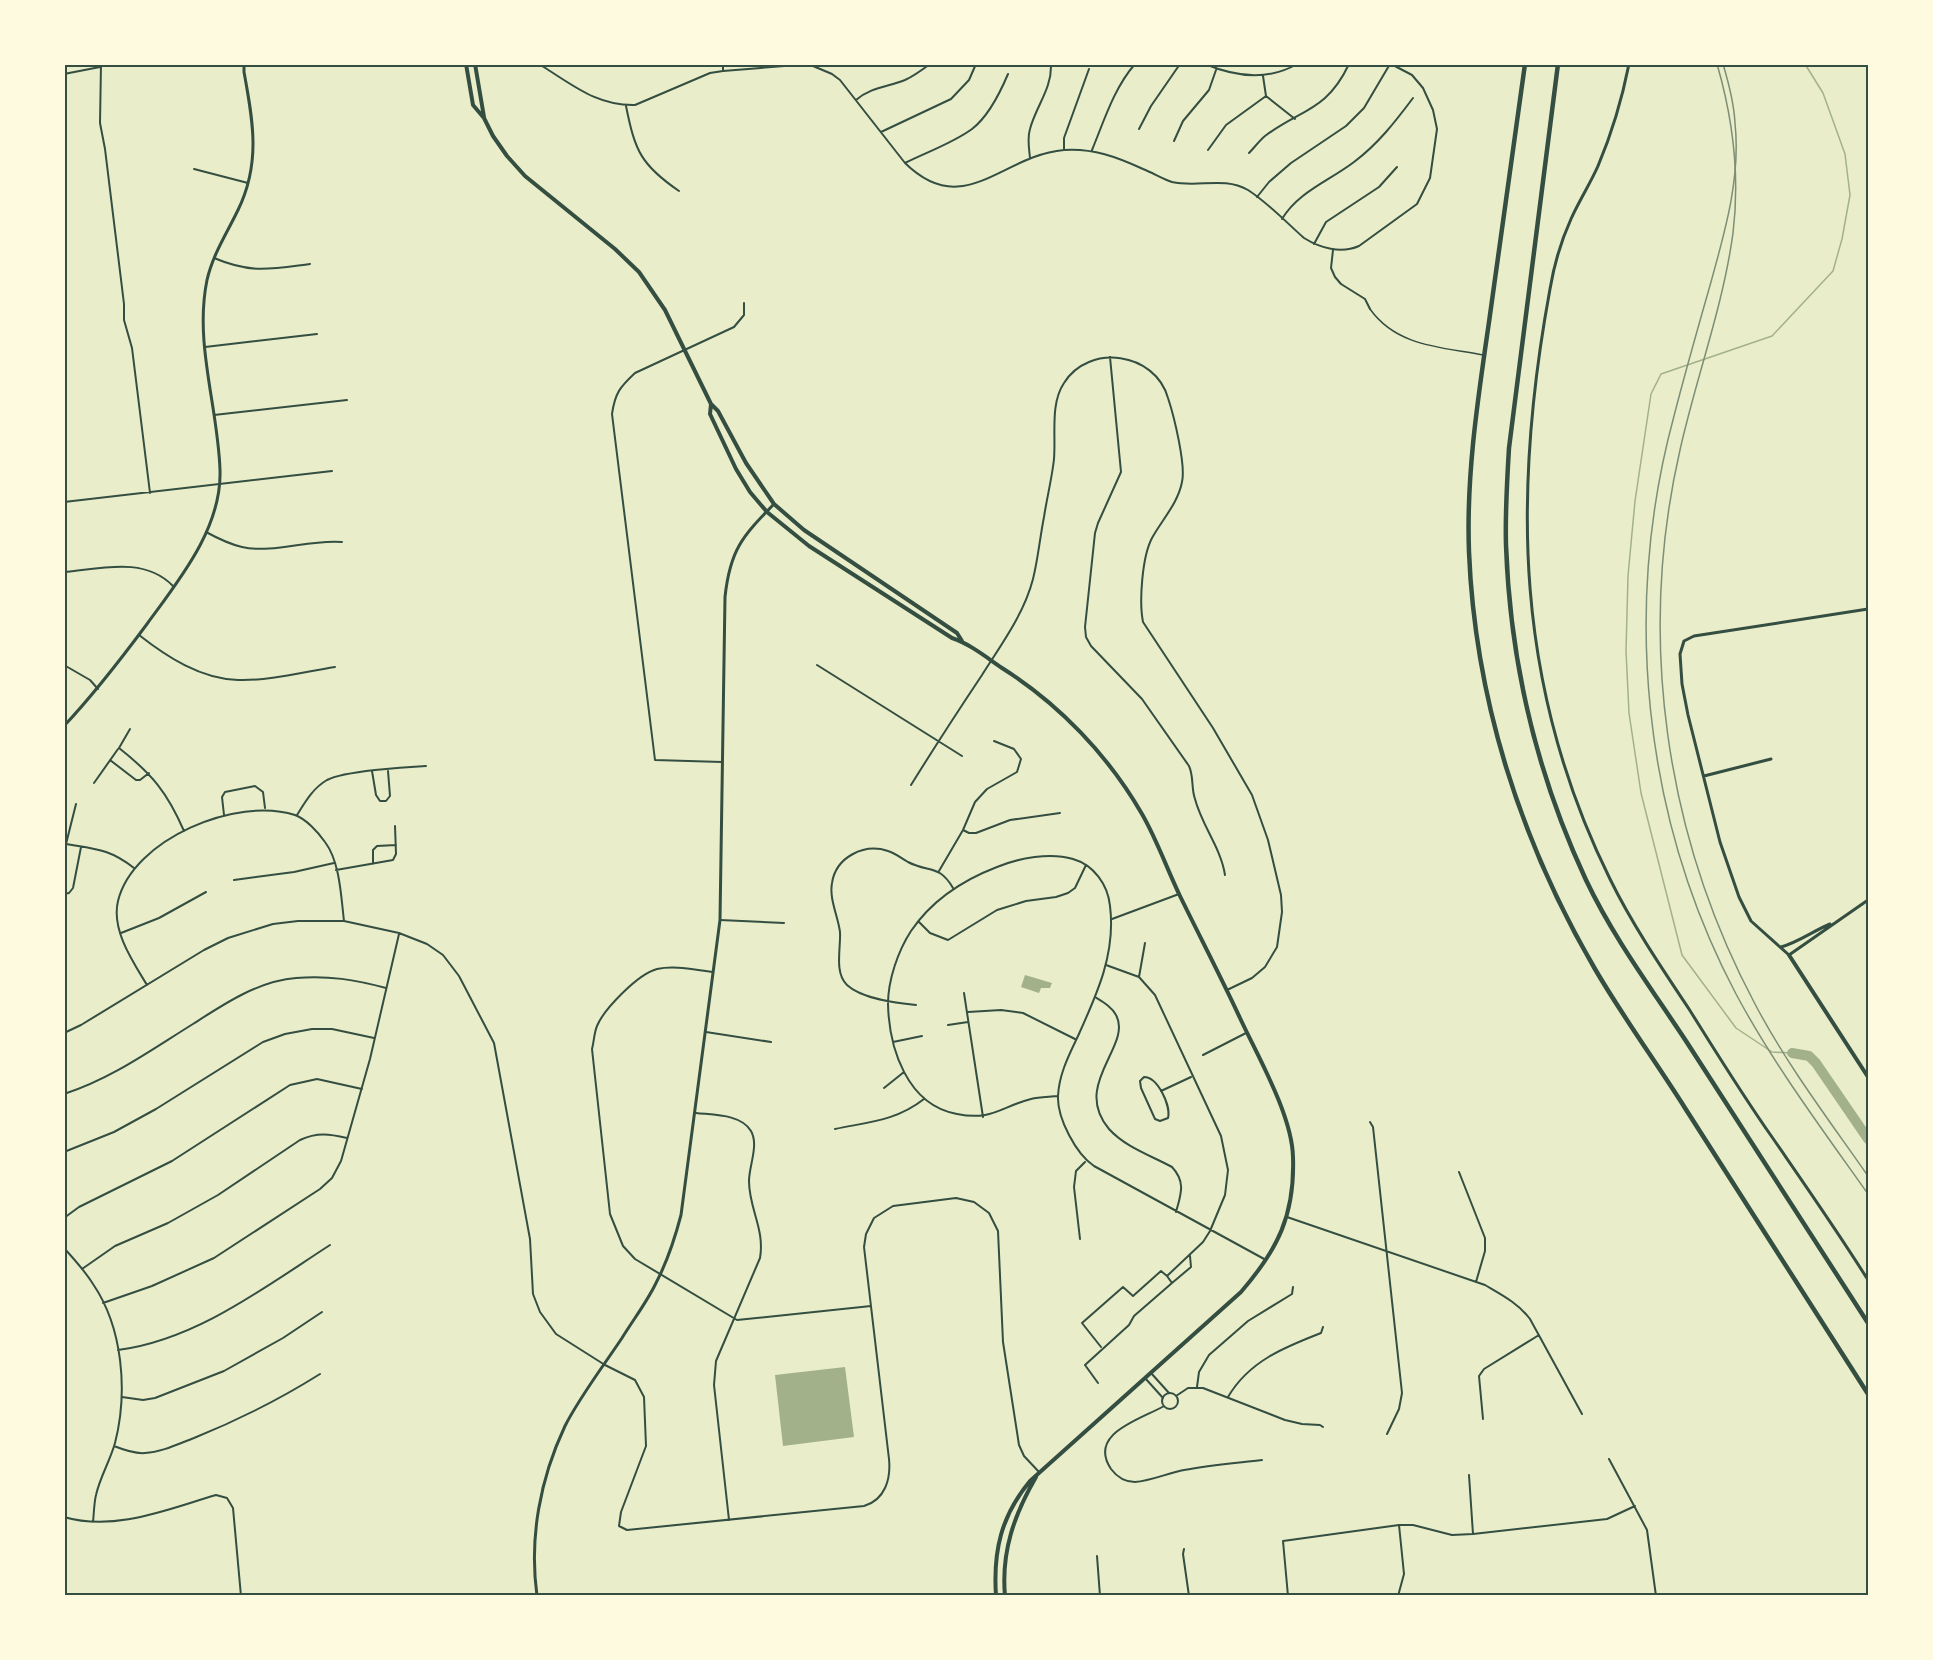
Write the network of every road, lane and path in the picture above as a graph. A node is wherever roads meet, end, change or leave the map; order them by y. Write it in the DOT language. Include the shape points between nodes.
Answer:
graph roads {
  1 [pos="244,64"];
  2 [pos="466,64"];
  3 [pos="475,64"];
  4 [pos="537,64"];
  5 [pos="723,64"];
  6 [pos="930,64"];
  7 [pos="976,64"];
  8 [pos="1051,64"];
  9 [pos="1135,64"];
  10 [pos="1180,64"];
  11 [pos="1205,64"];
  12 [pos="1298,64"];
  13 [pos="1349,64"];
  14 [pos="1391,64"];
  15 [pos="1525,64"];
  16 [pos="1558,64"];
  17 [pos="1629,64"];
  18 [pos="101,65"];
  19 [pos="1089,69"];
  20 [pos="1216,69"];
  21 [pos="723,71"];
  22 [pos="64,74"];
  23 [pos="1008,74"];
  24 [pos="1263,76"];
  25 [pos="1266,96"];
  26 [pos="1413,98"];
  27 [pos="856,100"];
  28 [pos="626,106"];
  29 [pos="484,118"];
  30 [pos="1295,119"];
  31 [pos="1139,129"];
  32 [pos="881,132"];
  33 [pos="1174,141"];
  34 [pos="1064,150"];
  35 [pos="1092,150"];
  36 [pos="1209,150"];
  37 [pos="1249,153"];
  38 [pos="1030,158"];
  39 [pos="905,163"];
  40 [pos="1397,167"];
  41 [pos="194,169"];
  42 [pos="248,183"];
  43 [pos="679,191"];
  44 [pos="1257,197"];
  45 [pos="1282,219"];
  46 [pos="1314,244"];
  47 [pos="1333,250"];
  48 [pos="214,258"];
  49 [pos="310,264"];
  50 [pos="744,303"];
  51 [pos="1371,309"];
  52 [pos="317,334"];
  53 [pos="205,346"];
  54 [pos="686,350"];
  55 [pos="1484,355"];
  56 [pos="1110,357"];
  57 [pos="347,400"];
  58 [pos="711,404"];
  59 [pos="214,415"];
  60 [pos="332,471"];
  61 [pos="218,484"];
  62 [pos="150,493"];
  63 [pos="64,502"];
  64 [pos="774,504"];
  65 [pos="767,512"];
  66 [pos="206,532"];
  67 [pos="342,542"];
  68 [pos="64,572"];
  69 [pos="174,587"];
  70 [pos="1869,609"];
  71 [pos="139,635"];
  72 [pos="963,641"];
  73 [pos="991,660"];
  74 [pos="64,665"];
  75 [pos="816,665"];
  76 [pos="335,667"];
  77 [pos="98,689"];
  78 [pos="64,726"];
  79 [pos="130,729"];
  80 [pos="939,741"];
  81 [pos="994,741"];
  82 [pos="119,748"];
  83 [pos="962,756"];
  84 [pos="1771,759"];
  85 [pos="110,760"];
  86 [pos="722,762"];
  87 [pos="426,766"];
  88 [pos="388,769"];
  89 [pos="372,771"];
  90 [pos="149,773"];
  91 [pos="1704,776"];
  92 [pos="94,783"];
  93 [pos="911,785"];
  94 [pos="76,804"];
  95 [pos="266,809"];
  96 [pos="1059,813"];
  97 [pos="224,815"];
  98 [pos="297,816"];
  99 [pos="395,826"];
  100 [pos="963,830"];
  101 [pos="184,831"];
  102 [pos="66,844"];
  103 [pos="396,844"];
  104 [pos="81,847"];
  105 [pos="64,852"];
  106 [pos="334,863"];
  107 [pos="372,864"];
  108 [pos="1086,866"];
  109 [pos="134,868"];
  110 [pos="336,870"];
  111 [pos="939,871"];
  112 [pos="1225,875"];
  113 [pos="234,880"];
  114 [pos="953,888"];
  115 [pos="206,892"];
  116 [pos="64,894"];
  117 [pos="1179,894"];
  118 [pos="1869,900"];
  119 [pos="1112,919"];
  120 [pos="720,920"];
  121 [pos="344,921"];
  122 [pos="919,922"];
  123 [pos="784,923"];
  124 [pos="1835,923"];
  125 [pos="122,933"];
  126 [pos="399,933"];
  127 [pos="1145,943"];
  128 [pos="1781,947"];
  129 [pos="1789,955"];
  130 [pos="1106,965"];
  131 [pos="713,972"];
  132 [pos="1139,976"];
  133 [pos="147,985"];
  134 [pos="387,988"];
  135 [pos="1227,990"];
  136 [pos="964,993"];
  137 [pos="1095,997"];
  138 [pos="888,1002"];
  139 [pos="916,1005"];
  140 [pos="968,1012"];
  141 [pos="968,1022"];
  142 [pos="948,1025"];
  143 [pos="706,1032"];
  144 [pos="64,1033"];
  145 [pos="1247,1033"];
  146 [pos="922,1036"];
  147 [pos="374,1038"];
  148 [pos="1076,1040"];
  149 [pos="771,1042"];
  150 [pos="894,1042"];
  151 [pos="1203,1055"];
  152 [pos="904,1072"];
  153 [pos="1192,1077"];
  154 [pos="1869,1077"];
  155 [pos="884,1088"];
  156 [pos="362,1089"];
  157 [pos="1161,1091"];
  158 [pos="64,1094"];
  159 [pos="1058,1096"];
  160 [pos="924,1099"];
  161 [pos="696,1113"];
  162 [pos="983,1117"];
  163 [pos="1370,1122"];
  164 [pos="835,1129"];
  165 [pos="348,1138"];
  166 [pos="64,1152"];
  167 [pos="1085,1161"];
  168 [pos="1459,1172"];
  169 [pos="1176,1212"];
  170 [pos="1287,1216"];
  171 [pos="64,1218"];
  172 [pos="1210,1231"];
  173 [pos="1080,1239"];
  174 [pos="330,1245"];
  175 [pos="64,1248"];
  176 [pos="1386,1252"];
  177 [pos="1190,1256"];
  178 [pos="1267,1260"];
  179 [pos="82,1269"];
  180 [pos="660,1275"];
  181 [pos="1167,1276"];
  182 [pos="1869,1280"];
  183 [pos="1476,1282"];
  184 [pos="1172,1283"];
  185 [pos="1293,1287"];
  186 [pos="103,1303"];
  187 [pos="871,1306"];
  188 [pos="322,1312"];
  189 [pos="734,1318"];
  190 [pos="1869,1323"];
  191 [pos="1323,1327"];
  192 [pos="1540,1335"];
  193 [pos="1102,1348"];
  194 [pos="118,1350"];
  195 [pos="604,1365"];
  196 [pos="1150,1373"];
  197 [pos="321,1374"];
  198 [pos="1145,1378"];
  199 [pos="1098,1383"];
  200 [pos="1197,1387"];
  201 [pos="1169,1393"];
  202 [pos="1869,1394"];
  203 [pos="1176,1396"];
  204 [pos="122,1397"];
  205 [pos="1228,1397"];
  206 [pos="1163,1398"];
  207 [pos="1164,1406"];
  208 [pos="1582,1414"];
  209 [pos="1483,1419"];
  210 [pos="1323,1427"];
  211 [pos="1387,1434"];
  212 [pos="114,1446"];
  213 [pos="1609,1459"];
  214 [pos="1262,1460"];
  215 [pos="1039,1472"];
  216 [pos="1469,1475"];
  217 [pos="1635,1506"];
  218 [pos="64,1517"];
  219 [pos="729,1520"];
  220 [pos="93,1522"];
  221 [pos="1399,1525"];
  222 [pos="1473,1534"];
  223 [pos="1184,1549"];
  224 [pos="1097,1556"];
  225 [pos="241,1596"];
  226 [pos="537,1596"];
  227 [pos="996,1596"];
  228 [pos="1005,1596"];
  229 [pos="1100,1596"];
  230 [pos="1189,1596"];
  231 [pos="1288,1596"];
  232 [pos="1398,1596"];
  233 [pos="1656,1596"];
  1 -- 42 [label="street" via="253,122"];
  2 -- 29 [label="main road" via="473,105"];
  3 -- 29 [label="main road"];
  4 -- 28 [label="street" via="596,99"];
  5 -- 21 [label="street"];
  6 -- 27 [label="street" via="911,77 875,88"];
  7 -- 32 [label="street" via="969,80 951,99"];
  8 -- 38 [label="street" via="1048,87 1030,129"];
  9 -- 35 [label="street" via="1109,108"];
  10 -- 31 [label="street"];
  11 -- 20 [label="street"];
  12 -- 24 [label="street" via="1284,72"];
  13 -- 30 [label="street" via="1341,82 1328,96"];
  14 -- 44 [label="street" via="1364,108 1346,126 1291,163"];
  14 -- 47 [label="street" via="1412,75 1423,88 1432,110 1437,129 1430,178 1418,204 1359,246"];
  15 -- 55 [label="highway"];
  16 -- 190 [label="highway" via="1509,448 1506,547 1521,684 1557,810 1586,880 1620,944"];
  17 -- 182 [label="street" via="1608,142 1555,264 1539,364 1529,453 1527,563 1534,634 1549,716 1584,822 1625,908 1764,1126"];
  18 -- 22 [label="street"];
  18 -- 62 [label="street" via="100,123"];
  19 -- 34 [label="street" via="1064,138"];
  20 -- 24 [label="street"];
  20 -- 33 [label="street" via="1209,90 1183,121"];
  21 -- 27 [label="street" via="813,66 840,80"];
  21 -- 28 [label="street"];
  23 -- 39 [label="street" via="985,116 974,127"];
  24 -- 25 [label="street"];
  25 -- 30 [label="street"];
  25 -- 36 [label="street" via="1226,125"];
  26 -- 45 [label="street" via="1372,148 1305,194"];
  27 -- 32 [label="street"];
  28 -- 43 [label="street" via="632,138 641,157 657,176"];
  29 -- 54 [label="main road" via="507,156 525,176 639,272"];
  30 -- 37 [label="street" via="1264,137"];
  32 -- 39 [label="street"];
  34 -- 35 [label="street"];
  34 -- 38 [label="street"];
  35 -- 44 [label="street" via="1171,181 1220,181"];
  38 -- 39 [label="street" via="972,186 961,187 930,181"];
  40 -- 46 [label="street" via="1379,187 1326,222"];
  41 -- 42 [label="street"];
  42 -- 48 [label="street"];
  44 -- 45 [label="street"];
  45 -- 46 [label="street"];
  46 -- 47 [label="street"];
  47 -- 51 [label="street" via="1331,268 1335,277 1365,299"];
  48 -- 49 [label="street" via="264,270"];
  48 -- 53 [label="street" via="204,308"];
  50 -- 54 [label="street" via="744,315 734,327"];
  51 -- 55 [label="lane" via="1383,324 1416,343"];
  52 -- 53 [label="street"];
  53 -- 59 [label="street"];
  54 -- 58 [label="main road"];
  54 -- 86 [label="street" via="635,373 615,397 612,414 654,760"];
  55 -- 202 [label="highway" via="1469,506 1472,590 1479,650 1497,738 1524,823 1552,889 1596,970"];
  56 -- 73 [label="street" via="1078,368 1058,395 1054,460 1033,579 1025,604"];
  56 -- 112 [label="street" via="1121,472 1095,533 1086,637 1150,708 1189,766 1196,803 1223,862"];
  56 -- 135 [label="street" via="1138,364 1161,383 1168,396 1182,465 1183,481 1178,496 1151,540 1140,590 1143,622 1249,787 1268,840 1281,895 1277,947 1265,967"];
  57 -- 59 [label="street"];
  58 -- 64 [label="main road"];
  58 -- 65 [label="main road" via="710,414 736,469"];
  59 -- 61 [label="street"];
  60 -- 61 [label="street"];
  61 -- 62 [label="street"];
  61 -- 66 [label="street"];
  62 -- 63 [label="street"];
  64 -- 65 [label="street"];
  64 -- 72 [label="main road" via="804,530 957,633"];
  65 -- 72 [label="main road" via="817,551 952,638"];
  65 -- 86 [label="street" via="741,541 727,575"];
  66 -- 67 [label="street" via="243,547"];
  66 -- 69 [label="street"];
  68 -- 69 [label="street" via="130,566 148,570"];
  69 -- 71 [label="street"];
  70 -- 91 [label="street" via="1687,638 1681,646 1682,684"];
  71 -- 76 [label="street" via="179,663 221,678 251,680"];
  71 -- 77 [label="street"];
  72 -- 73 [label="main road"];
  73 -- 80 [label="street"];
  73 -- 117 [label="main road" via="1046,699 1097,751 1141,813"];
  74 -- 77 [label="street"];
  75 -- 80 [label="street"];
  77 -- 78 [label="street"];
  79 -- 82 [label="street"];
  80 -- 83 [label="street"];
  80 -- 93 [label="street"];
  81 -- 100 [label="street" via="1018,752 1020,766 975,802"];
  82 -- 85 [label="street"];
  82 -- 90 [label="street"];
  84 -- 91 [label="street"];
  85 -- 90 [label="street" via="136,780"];
  85 -- 92 [label="street"];
  86 -- 120 [label="street"];
  87 -- 88 [label="street"];
  88 -- 89 [label="street"];
  88 -- 89 [label="street" via="390,796 386,801 380,801 376,795"];
  89 -- 98 [label="street" via="329,779 310,794"];
  90 -- 101 [label="street" via="173,805"];
  91 -- 128 [label="street" via="1720,843 1739,897 1751,921"];
  94 -- 102 [label="street"];
  95 -- 97 [label="street"];
  95 -- 97 [label="street" via="263,792 255,786 225,792"];
  95 -- 98 [label="street"];
  96 -- 100 [label="street" via="1010,820 976,833"];
  97 -- 101 [label="street"];
  98 -- 106 [label="street" via="330,848"];
  99 -- 103 [label="street"];
  100 -- 111 [label="street"];
  101 -- 109 [label="street"];
  102 -- 104 [label="street"];
  102 -- 105 [label="street"];
  103 -- 107 [label="street" via="393,860"];
  103 -- 107 [label="street" via="377,846"];
  104 -- 109 [label="street" via="117,855"];
  104 -- 116 [label="street" via="73,888"];
  106 -- 110 [label="street"];
  106 -- 113 [label="street"];
  107 -- 110 [label="street"];
  108 -- 114 [label="street" via="1059,856 1026,859 989,870"];
  108 -- 119 [label="street" via="1106,888"];
  108 -- 122 [label="street" via="1075,888 1068,893 997,910 948,940 930,933"];
  109 -- 125 [label="street" via="118,901"];
  110 -- 121 [label="street"];
  111 -- 114 [label="street"];
  111 -- 138 [label="street" via="874,849 855,853 836,869 831,892 840,933 841,977 856,990"];
  114 -- 122 [label="street"];
  115 -- 125 [label="street"];
  117 -- 119 [label="street"];
  117 -- 135 [label="main road"];
  118 -- 124 [label="street"];
  119 -- 130 [label="street"];
  120 -- 123 [label="street"];
  120 -- 131 [label="street"];
  121 -- 126 [label="street"];
  121 -- 133 [label="street" via="298,921 251,930 204,950"];
  122 -- 138 [label="street" via="897,959"];
  124 -- 128 [label="street"];
  124 -- 129 [label="street"];
  125 -- 133 [label="street" via="130,958"];
  126 -- 134 [label="street"];
  126 -- 195 [label="street" via="443,955 455,969 494,1043 530,1239 533,1294 556,1334"];
  127 -- 132 [label="street"];
  128 -- 129 [label="street"];
  129 -- 154 [label="main road"];
  130 -- 132 [label="street"];
  130 -- 137 [label="street"];
  131 -- 143 [label="street"];
  131 -- 180 [label="street" via="670,968 643,975 603,1016 596,1027 592,1049 610,1214 623,1246"];
  132 -- 153 [label="street" via="1155,995"];
  133 -- 144 [label="street"];
  134 -- 147 [label="street"];
  134 -- 158 [label="street" via="326,976 272,983 232,999 97,1082"];
  135 -- 145 [label="main road"];
  136 -- 140 [label="street"];
  137 -- 148 [label="street"];
  137 -- 169 [label="street" via="1116,1014 1120,1026 1100,1074 1100,1112 1109,1129 1122,1140 1177,1172 1183,1191"];
  138 -- 139 [label="street"];
  138 -- 150 [label="street"];
  140 -- 141 [label="street"];
  140 -- 148 [label="street" via="1023,1013"];
  141 -- 142 [label="street"];
  141 -- 162 [label="street"];
  143 -- 149 [label="street"];
  143 -- 161 [label="street"];
  145 -- 151 [label="street"];
  145 -- 170 [label="main road" via="1290,1135 1293,1176"];
  146 -- 150 [label="street"];
  147 -- 156 [label="street"];
  147 -- 166 [label="street" via="312,1029 263,1042 156,1109 114,1132"];
  148 -- 159 [label="street" via="1065,1063"];
  150 -- 152 [label="street"];
  152 -- 155 [label="street"];
  152 -- 160 [label="street"];
  153 -- 157 [label="street"];
  153 -- 172 [label="street" via="1221,1136 1227,1160 1225,1195"];
  156 -- 165 [label="street"];
  156 -- 171 [label="street" via="317,1079 290,1085 172,1161"];
  157 -- 157 [label="street" via="1149,1077 1140,1081 1155,1119 1160,1121 1169,1114"];
  159 -- 162 [label="street" via="1031,1099"];
  159 -- 167 [label="street" via="1066,1130"];
  160 -- 162 [label="street" via="949,1112"];
  160 -- 164 [label="street" via="895,1117"];
  161 -- 180 [label="street" via="681,1215"];
  161 -- 189 [label="street" via="737,1119 751,1131 754,1142 749,1180 762,1245"];
  163 -- 176 [label="street"];
  165 -- 179 [label="street" via="326,1133 300,1140 218,1195 116,1246"];
  165 -- 186 [label="street" via="336,1173 320,1189 214,1258"];
  167 -- 169 [label="street"];
  167 -- 173 [label="street" via="1076,1171 1074,1187"];
  168 -- 183 [label="street" via="1485,1238"];
  169 -- 172 [label="street"];
  170 -- 176 [label="street"];
  170 -- 178 [label="main road"];
  172 -- 177 [label="street"];
  172 -- 178 [label="street"];
  174 -- 194 [label="street" via="206,1321 143,1345"];
  175 -- 179 [label="street"];
  176 -- 183 [label="street"];
  176 -- 211 [label="street" via="1402,1393"];
  177 -- 181 [label="street"];
  177 -- 184 [label="street" via="1191,1267"];
  178 -- 196 [label="main road" via="1241,1292"];
  179 -- 186 [label="street"];
  180 -- 189 [label="street"];
  180 -- 195 [label="street"];
  181 -- 184 [label="street"];
  181 -- 193 [label="street" via="1161,1271 1133,1296 1123,1287 1082,1323"];
  183 -- 192 [label="street" via="1523,1310"];
  184 -- 193 [label="street"];
  185 -- 200 [label="street" via="1292,1294 1248,1322 1209,1355"];
  186 -- 194 [label="street"];
  187 -- 189 [label="street" via="745,1321"];
  187 -- 215 [label="street" via="864,1247 874,1218 883,1210 956,1198 974,1202 989,1213 998,1231 1003,1342 1019,1445"];
  187 -- 219 [label="street" via="890,1469 882,1494 864,1506"];
  188 -- 204 [label="street" via="224,1371 155,1398"];
  189 -- 219 [label="street" via="716,1361 714,1385"];
  191 -- 205 [label="street" via="1321,1333 1262,1360 1236,1383"];
  192 -- 208 [label="street"];
  192 -- 209 [label="street" via="1484,1369 1479,1376"];
  193 -- 199 [label="street" via="1085,1365"];
  194 -- 204 [label="street"];
  195 -- 219 [label="street" via="635,1380 644,1397 646,1446 619,1526 627,1530"];
  195 -- 226 [label="street" via="566,1425 547,1473 535,1527"];
  196 -- 198 [label="main road"];
  196 -- 201 [label="street"];
  197 -- 212 [label="street" via="235,1422 164,1449 144,1453"];
  198 -- 206 [label="street"];
  198 -- 215 [label="main road"];
  200 -- 203 [label="street"];
  200 -- 205 [label="street"];
  201 -- 203 [label="street"];
  201 -- 206 [label="street"];
  203 -- 207 [label="street" via="1176,1406"];
  204 -- 212 [label="street"];
  205 -- 210 [label="street" via="1285,1420"];
  206 -- 207 [label="street"];
  207 -- 214 [label="street" via="1120,1428 1108,1442 1108,1464 1115,1475 1135,1482 1186,1470"];
  212 -- 220 [label="street" via="96,1494"];
  213 -- 217 [label="street"];
  215 -- 227 [label="main road" via="1018,1495 1000,1532"];
  215 -- 228 [label="main road" via="1010,1534"];
  216 -- 222 [label="street"];
  217 -- 222 [label="street" via="1607,1519"];
  217 -- 233 [label="street" via="1647,1530"];
  218 -- 220 [label="street"];
  220 -- 225 [label="street" via="142,1517 216,1495 227,1498 233,1508"];
  221 -- 222 [label="street" via="1452,1535"];
  221 -- 231 [label="street" via="1283,1541"];
  221 -- 232 [label="street" via="1404,1574"];
  223 -- 230 [label="street"];
  224 -- 229 [label="street"];
}
